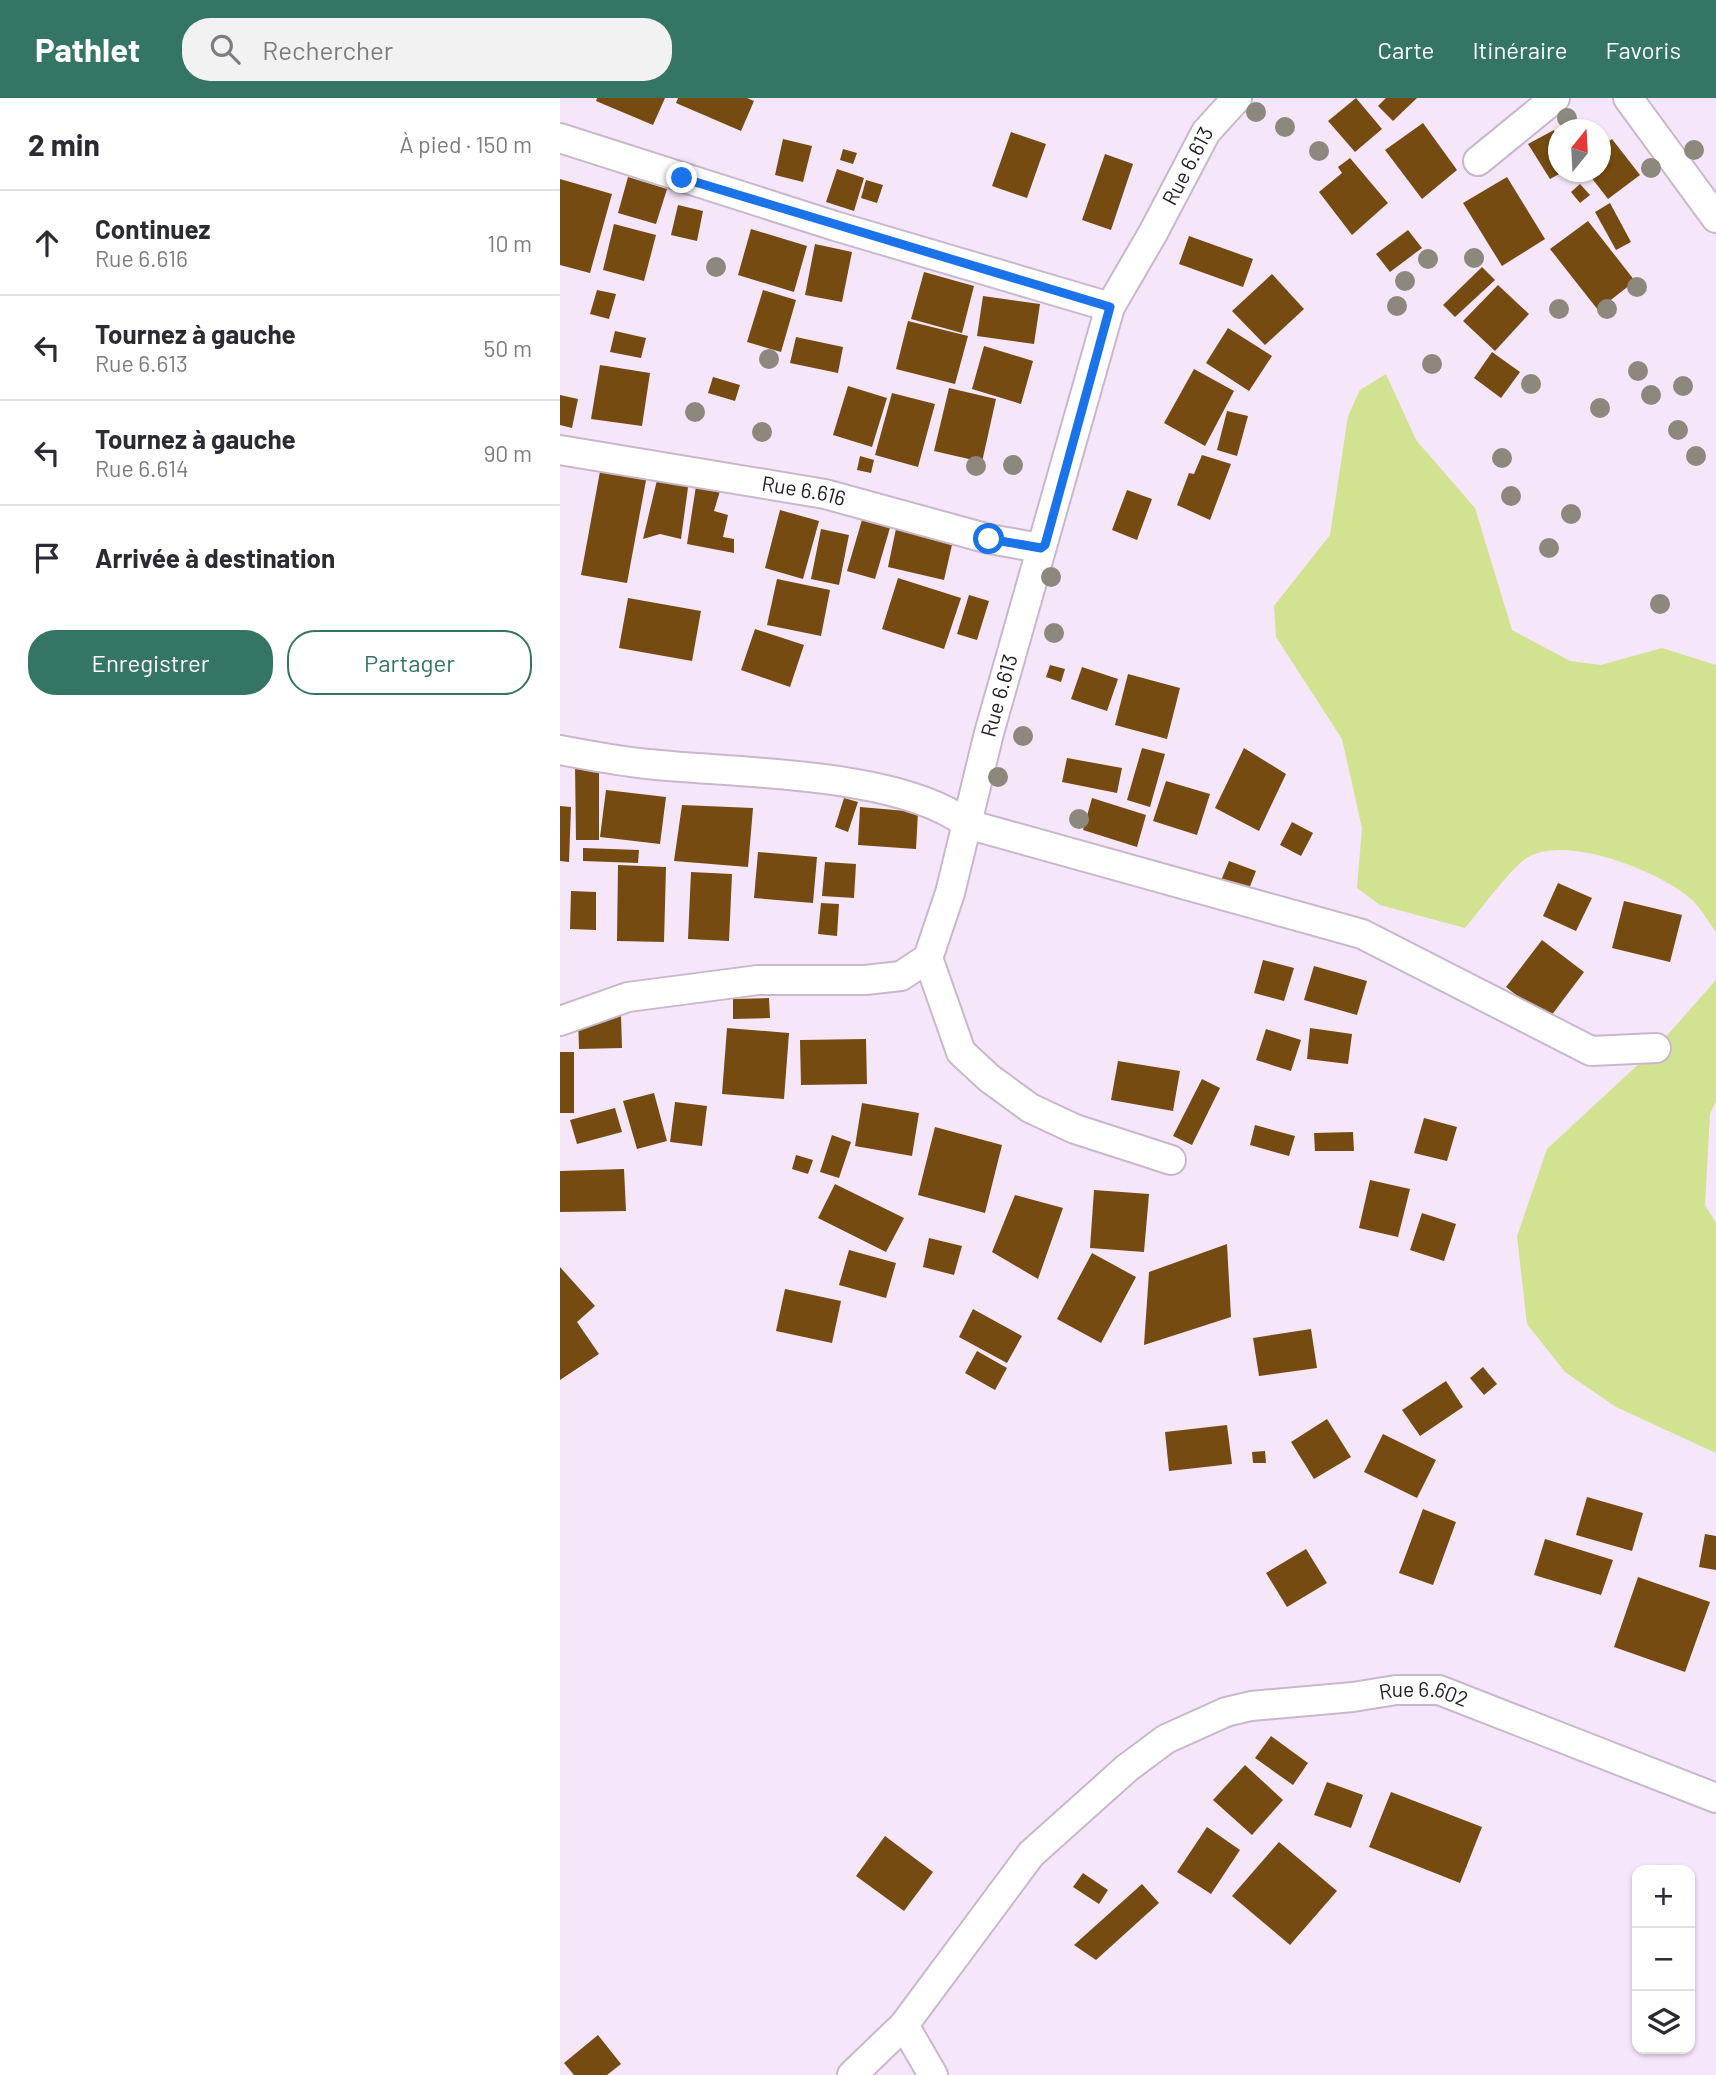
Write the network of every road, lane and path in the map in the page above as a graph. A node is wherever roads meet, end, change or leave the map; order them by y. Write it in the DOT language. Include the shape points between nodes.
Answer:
graph roads {
  1 [pos="1237,98"];
  2 [pos="1555,98"];
  3 [pos="1628,98"];
  4 [pos="560,138"];
  5 [pos="1478,162"];
  6 [pos="1716,218"];
  7 [pos="1110,307"];
  8 [pos="560,450"];
  9 [pos="1041,548"];
  10 [pos="560,750"];
  11 [pos="967,824"];
  12 [pos="928,958"];
  13 [pos="560,1021"];
  14 [pos="1656,1048"];
  15 [pos="1171,1160"];
  16 [pos="1716,1798"];
  17 [pos="904,2025"];
  18 [pos="852,2075"];
  19 [pos="933,2075"];
  1 -- 7 [label="street, Rue 6.613" via="1206,132"];
  2 -- 5 [label="street"];
  3 -- 6 [label="street"];
  4 -- 7 [label="street"];
  7 -- 9 [label="street, Rue 6.613"];
  8 -- 9 [label="street, Rue 6.616" via="825,494 989,539"];
  9 -- 11 [label="street, Rue 6.613"];
  10 -- 11 [label="street" via="888,791 932,802"];
  11 -- 12 [label="street, Rue 6.613"];
  11 -- 14 [label="street" via="1362,934 1591,1051"];
  12 -- 13 [label="street" via="901,976 758,981 628,997"];
  12 -- 15 [label="street" via="961,1052 989,1078 1030,1108 1075,1129"];
  16 -- 17 [label="street, Rue 6.602" via="1439,1690 1396,1690 1226,1712 1166,1739 1031,1854"];
  17 -- 18 [label="street, Rue 6.602"];
  17 -- 19 [label="street"];
}
